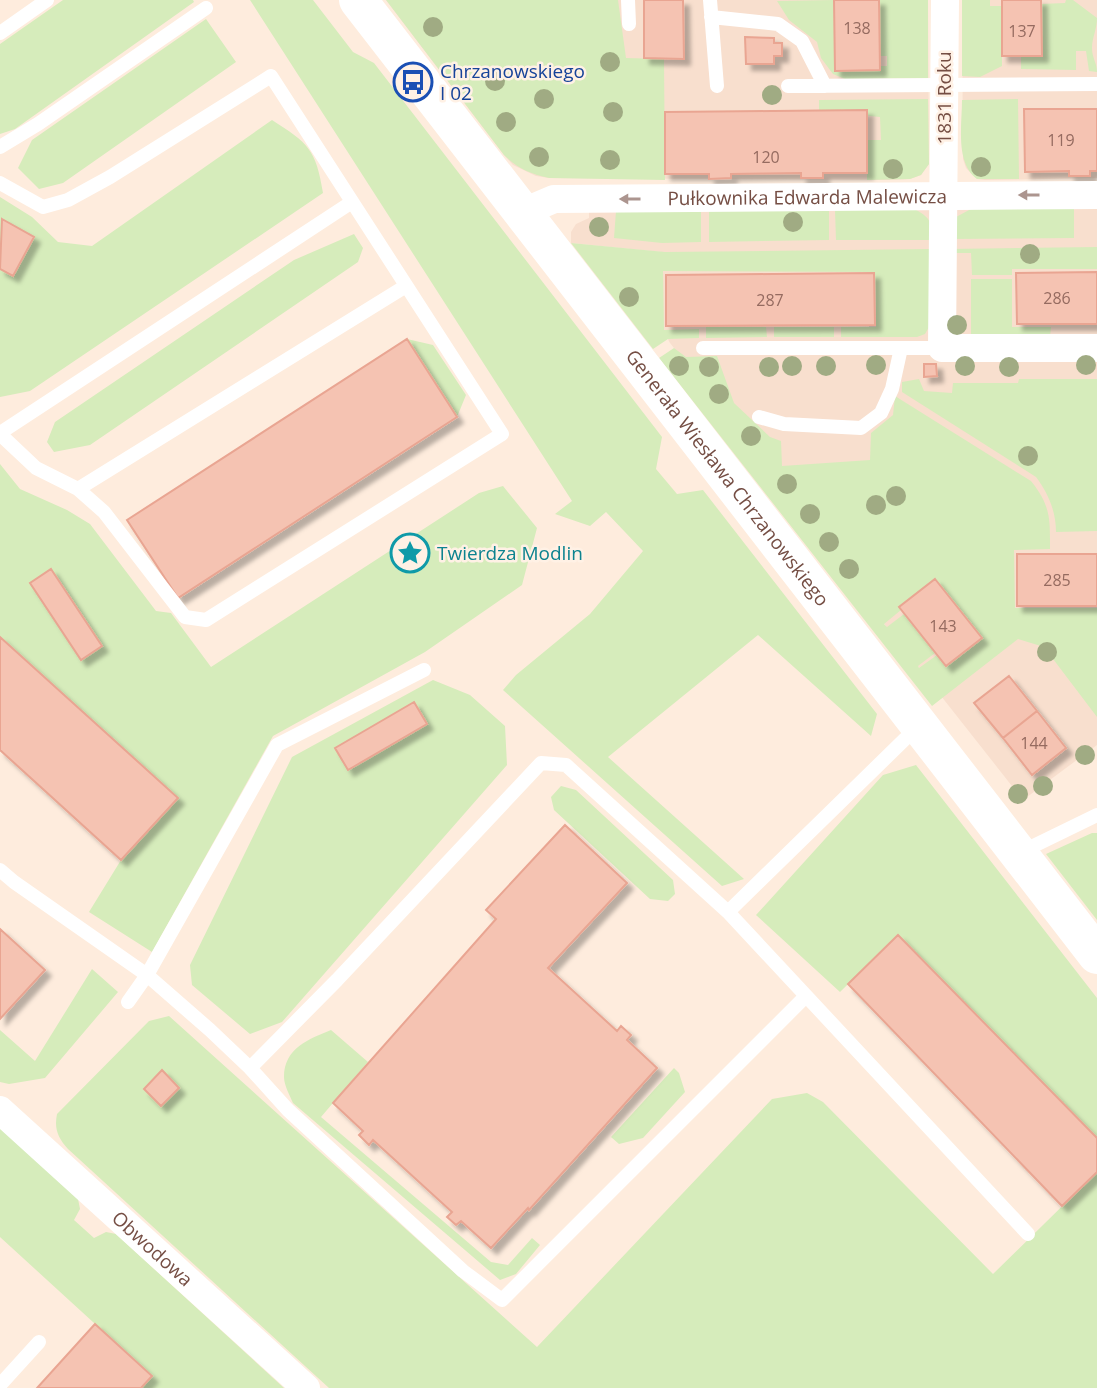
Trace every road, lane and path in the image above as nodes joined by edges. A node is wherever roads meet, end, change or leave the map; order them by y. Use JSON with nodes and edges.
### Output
{"nodes":[{"id":1,"x":47,"y":0,"type":"edge"},
{"id":2,"x":358,"y":0,"type":"edge"},
{"id":3,"x":628,"y":0,"type":"edge"},
{"id":4,"x":710,"y":0,"type":"edge"},
{"id":5,"x":945,"y":0,"type":"edge"},
{"id":6,"x":206,"y":8,"type":"dead end"},
{"id":7,"x":711,"y":17,"type":"junction"},
{"id":8,"x":629,"y":23,"type":"dead end"},
{"id":9,"x":0,"y":33,"type":"edge"},
{"id":10,"x":1097,"y":84,"type":"edge"},
{"id":11,"x":944,"y":85,"type":"junction"},
{"id":12,"x":717,"y":86,"type":"dead end"},
{"id":13,"x":788,"y":86,"type":"dead end"},
{"id":14,"x":825,"y":86,"type":"junction"},
{"id":15,"x":0,"y":147,"type":"edge"},
{"id":16,"x":0,"y":183,"type":"edge"},
{"id":17,"x":1097,"y":195,"type":"edge"},
{"id":18,"x":944,"y":196,"type":"junction"},
{"id":19,"x":352,"y":202,"type":"junction"},
{"id":20,"x":521,"y":213,"type":"junction"},
{"id":21,"x":406,"y":286,"type":"junction"},
{"id":22,"x":703,"y":348,"type":"dead end"},
{"id":23,"x":901,"y":348,"type":"junction"},
{"id":24,"x":942,"y":348,"type":"junction"},
{"id":25,"x":1097,"y":348,"type":"edge"},
{"id":26,"x":759,"y":417,"type":"dead end"},
{"id":27,"x":0,"y":434,"type":"edge"},
{"id":28,"x":78,"y":489,"type":"junction"},
{"id":29,"x":424,"y":670,"type":"dead end"},
{"id":30,"x":920,"y":727,"type":"junction"},
{"id":31,"x":1097,"y":815,"type":"edge"},
{"id":32,"x":1018,"y":853,"type":"junction"},
{"id":33,"x":0,"y":870,"type":"edge"},
{"id":34,"x":728,"y":912,"type":"junction"},
{"id":35,"x":1097,"y":956,"type":"edge"},
{"id":36,"x":147,"y":975,"type":"junction"},
{"id":37,"x":806,"y":996,"type":"junction"},
{"id":38,"x":128,"y":1002,"type":"dead end"},
{"id":39,"x":250,"y":1068,"type":"junction"},
{"id":40,"x":0,"y":1110,"type":"edge"},
{"id":41,"x":1028,"y":1234,"type":"dead end"},
{"id":42,"x":39,"y":1342,"type":"dead end"},
{"id":43,"x":0,"y":1385,"type":"edge"},
{"id":44,"x":306,"y":1388,"type":"edge"}],
"edges":[{"from":1,"to":9,"type":"lane"},
{"from":2,"to":20,"type":"street","name":"Generała Wiesława Chrzanowskiego"},
{"from":3,"to":8,"type":"lane"},
{"from":4,"to":7,"type":"lane"},
{"from":5,"to":11,"type":"street","name":"1831 Roku"},
{"from":6,"to":15,"type":"lane"},
{"from":7,"to":12,"type":"lane"},
{"from":7,"to":14,"type":"lane"},
{"from":10,"to":11,"type":"lane"},
{"from":11,"to":14,"type":"lane"},
{"from":11,"to":18,"type":"street","name":"1831 Roku"},
{"from":13,"to":14,"type":"lane"},
{"from":16,"to":19,"type":"lane"},
{"from":17,"to":18,"type":"street","name":"Pułkownika Edwarda Malewicza","one_way":true},
{"from":18,"to":20,"type":"street","name":"Pułkownika Edwarda Malewicza","one_way":true},
{"from":18,"to":24,"type":"street","name":"1831 Roku"},
{"from":19,"to":21,"type":"lane"},
{"from":19,"to":27,"type":"lane"},
{"from":20,"to":30,"type":"street","name":"Generała Wiesława Chrzanowskiego"},
{"from":21,"to":28,"type":"lane"},
{"from":21,"to":28,"type":"lane"},
{"from":22,"to":23,"type":"lane"},
{"from":23,"to":24,"type":"lane"},
{"from":23,"to":26,"type":"lane"},
{"from":24,"to":25,"type":"street"},
{"from":27,"to":28,"type":"lane"},
{"from":29,"to":36,"type":"lane"},
{"from":30,"to":32,"type":"street","name":"Generała Wiesława Chrzanowskiego"},
{"from":30,"to":34,"type":"lane"},
{"from":31,"to":32,"type":"lane"},
{"from":32,"to":35,"type":"street","name":"Generała Wiesława Chrzanowskiego"},
{"from":33,"to":36,"type":"lane"},
{"from":34,"to":37,"type":"lane"},
{"from":34,"to":39,"type":"lane"},
{"from":36,"to":38,"type":"lane"},
{"from":36,"to":39,"type":"lane"},
{"from":37,"to":39,"type":"lane"},
{"from":37,"to":41,"type":"lane"},
{"from":40,"to":44,"type":"street","name":"Obwodowa"},
{"from":42,"to":43,"type":"lane"}]}
